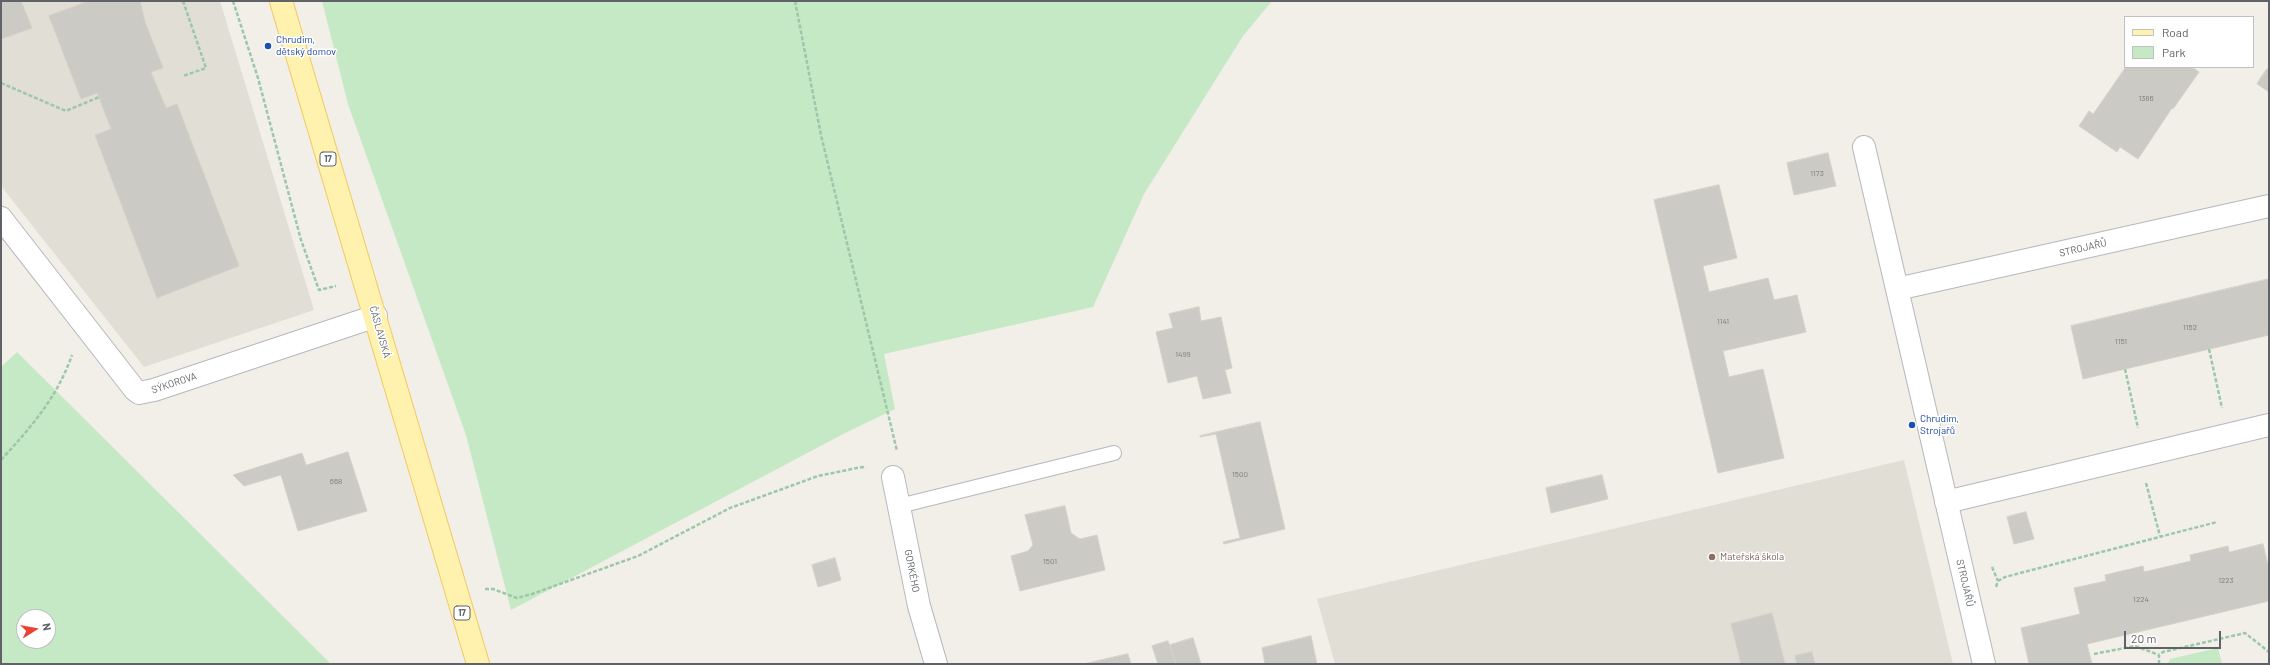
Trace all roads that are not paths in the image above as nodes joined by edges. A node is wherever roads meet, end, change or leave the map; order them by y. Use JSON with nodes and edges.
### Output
{"nodes":[{"id":1,"x":281,"y":1,"type":"edge"},
{"id":2,"x":1864,"y":147,"type":"dead end"},
{"id":3,"x":2269,"y":206,"type":"edge"},
{"id":4,"x":1,"y":218,"type":"edge"},
{"id":5,"x":1897,"y":289,"type":"junction"},
{"id":6,"x":376,"y":316,"type":"junction"},
{"id":7,"x":2269,"y":425,"type":"edge"},
{"id":8,"x":1114,"y":453,"type":"dead end"},
{"id":9,"x":893,"y":477,"type":"road end"},
{"id":10,"x":1946,"y":502,"type":"junction"},
{"id":11,"x":899,"y":506,"type":"junction"},
{"id":12,"x":478,"y":664,"type":"edge"},
{"id":13,"x":936,"y":664,"type":"edge"},
{"id":14,"x":1984,"y":664,"type":"edge"}],
"edges":[{"from":1,"to":6,"type":"main road","name":"ČÁSLAVSKÁ","number":"17"},
{"from":2,"to":5,"type":"street","name":"STROJAŘŮ"},
{"from":3,"to":5,"type":"street","name":"STROJAŘŮ"},
{"from":4,"to":6,"type":"street","name":"SÝKOROVA"},
{"from":5,"to":10,"type":"street","name":"STROJAŘŮ"},
{"from":6,"to":12,"type":"main road","name":"ČÁSLAVSKÁ","number":"17"},
{"from":7,"to":10,"type":"street"},
{"from":8,"to":11,"type":"lane"},
{"from":9,"to":11,"type":"street","name":"GORKÉHO"},
{"from":10,"to":14,"type":"street","name":"STROJAŘŮ"},
{"from":11,"to":13,"type":"street","name":"GORKÉHO"}]}
